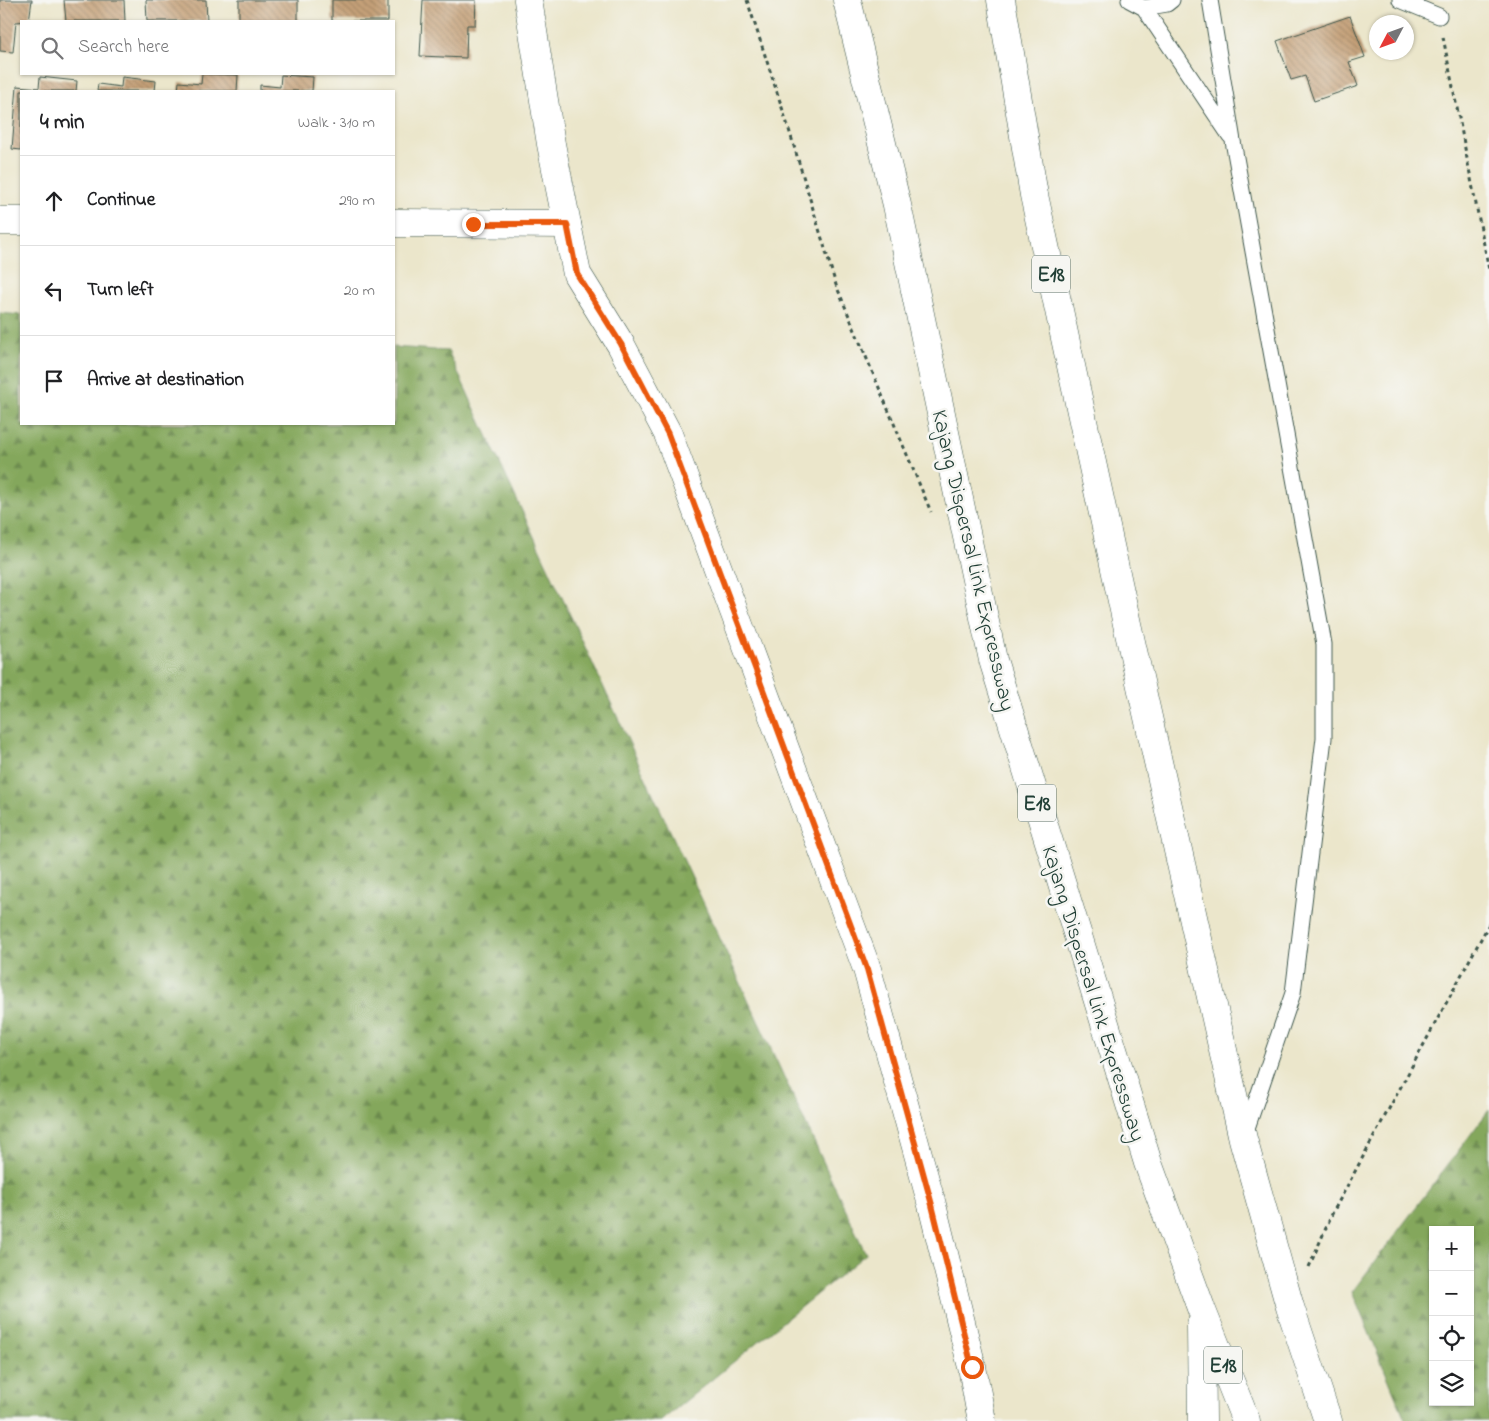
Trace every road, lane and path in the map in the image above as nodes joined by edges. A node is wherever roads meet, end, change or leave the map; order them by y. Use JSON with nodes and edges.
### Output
{"nodes":[{"id":1,"x":528,"y":0,"type":"edge"},
{"id":2,"x":747,"y":0,"type":"edge"},
{"id":3,"x":847,"y":0,"type":"edge"},
{"id":4,"x":1002,"y":0,"type":"edge"},
{"id":5,"x":1129,"y":0,"type":"edge"},
{"id":6,"x":1172,"y":0,"type":"edge"},
{"id":7,"x":1210,"y":0,"type":"edge"},
{"id":8,"x":1400,"y":0,"type":"edge"},
{"id":9,"x":1144,"y":8,"type":"junction"},
{"id":10,"x":1439,"y":16,"type":"joint"},
{"id":11,"x":1233,"y":141,"type":"junction"},
{"id":12,"x":0,"y":221,"type":"edge"},
{"id":13,"x":20,"y":221,"type":"edge"},
{"id":14,"x":395,"y":223,"type":"edge"},
{"id":15,"x":567,"y":224,"type":"junction"},
{"id":16,"x":1489,"y":270,"type":"edge"},
{"id":17,"x":932,"y":514,"type":"dead end"},
{"id":18,"x":1489,"y":924,"type":"edge"},
{"id":19,"x":1243,"y":1139,"type":"junction"},
{"id":20,"x":1290,"y":1307,"type":"junction"},
{"id":21,"x":1201,"y":1308,"type":"junction"},
{"id":22,"x":982,"y":1421,"type":"edge"},
{"id":23,"x":1202,"y":1421,"type":"edge"},
{"id":24,"x":1246,"y":1421,"type":"edge"},
{"id":25,"x":1328,"y":1421,"type":"edge"}],
"edges":[{"from":1,"to":15,"type":"main road"},
{"from":2,"to":17,"type":"path"},
{"from":3,"to":21,"type":"main road","name":"Kajang Dispersal Link Expressway","number":"E18"},
{"from":4,"to":19,"type":"main road","number":"E18"},
{"from":5,"to":9,"type":"lane"},
{"from":6,"to":9,"type":"lane"},
{"from":7,"to":11,"type":"lane"},
{"from":8,"to":10,"type":"lane"},
{"from":9,"to":11,"type":"lane"},
{"from":10,"to":16,"type":"path"},
{"from":11,"to":19,"type":"lane"},
{"from":12,"to":13,"type":"main road"},
{"from":14,"to":15,"type":"main road"},
{"from":15,"to":22,"type":"main road"},
{"from":18,"to":20,"type":"path"},
{"from":19,"to":20,"type":"main road","number":"E18"},
{"from":20,"to":25,"type":"main road","number":"E18"},
{"from":21,"to":23,"type":"main road"},
{"from":21,"to":24,"type":"main road","name":"Kajang Dispersal Link Expressway","number":"E18"}]}
